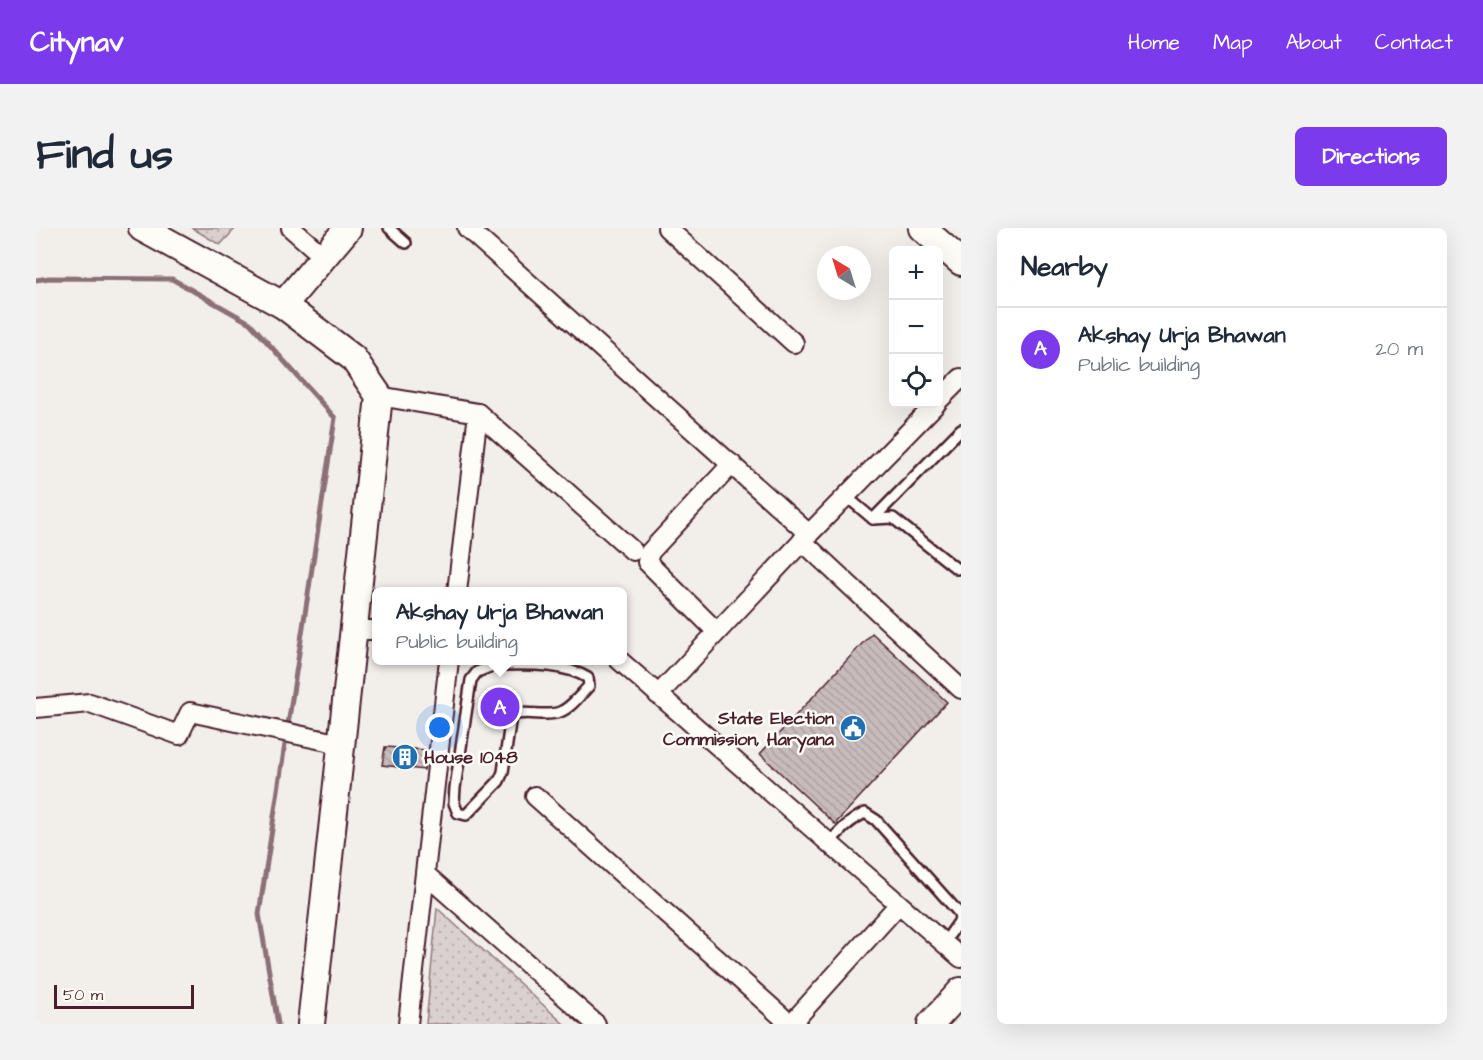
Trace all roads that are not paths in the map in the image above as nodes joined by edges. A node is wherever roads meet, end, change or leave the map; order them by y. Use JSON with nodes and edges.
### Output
{"nodes":[{"id":1,"x":142,"y":228,"type":"edge"},
{"id":2,"x":291,"y":228,"type":"edge"},
{"id":3,"x":348,"y":228,"type":"edge"},
{"id":4,"x":389,"y":228,"type":"edge"},
{"id":5,"x":467,"y":228,"type":"edge"},
{"id":6,"x":667,"y":228,"type":"edge"},
{"id":7,"x":922,"y":228,"type":"edge"},
{"id":8,"x":406,"y":243,"type":"dead end"},
{"id":9,"x":324,"y":257,"type":"junction"},
{"id":10,"x":961,"y":262,"type":"edge"},
{"id":11,"x":283,"y":305,"type":"junction"},
{"id":12,"x":794,"y":343,"type":"dead end"},
{"id":13,"x":961,"y":378,"type":"edge"},
{"id":14,"x":379,"y":396,"type":"junction"},
{"id":15,"x":943,"y":397,"type":"edge"},
{"id":16,"x":932,"y":408,"type":"edge"},
{"id":17,"x":478,"y":413,"type":"junction"},
{"id":18,"x":961,"y":429,"type":"edge"},
{"id":19,"x":732,"y":464,"type":"junction"},
{"id":20,"x":847,"y":497,"type":"junction"},
{"id":21,"x":873,"y":519,"type":"junction"},
{"id":22,"x":806,"y":538,"type":"junction"},
{"id":23,"x":633,"y":552,"type":"dead end"},
{"id":24,"x":961,"y":568,"type":"edge"},
{"id":25,"x":457,"y":587,"type":"edge"},
{"id":26,"x":365,"y":630,"type":"edge"},
{"id":27,"x":717,"y":632,"type":"junction"},
{"id":28,"x":448,"y":665,"type":"edge"},
{"id":29,"x":495,"y":665,"type":"edge"},
{"id":30,"x":557,"y":665,"type":"edge"},
{"id":31,"x":625,"y":665,"type":"edge"},
{"id":32,"x":961,"y":689,"type":"edge"},
{"id":33,"x":658,"y":695,"type":"junction"},
{"id":34,"x":36,"y":708,"type":"edge"},
{"id":35,"x":341,"y":744,"type":"junction"},
{"id":36,"x":535,"y":796,"type":"dead end"},
{"id":37,"x":829,"y":843,"type":"junction"},
{"id":38,"x":425,"y":874,"type":"junction"},
{"id":39,"x":899,"y":904,"type":"junction"},
{"id":40,"x":944,"y":943,"type":"junction"},
{"id":41,"x":961,"y":958,"type":"edge"},
{"id":42,"x":961,"y":991,"type":"edge"},
{"id":43,"x":311,"y":1024,"type":"edge"},
{"id":44,"x":408,"y":1024,"type":"edge"},
{"id":45,"x":596,"y":1024,"type":"edge"},
{"id":46,"x":791,"y":1024,"type":"edge"},
{"id":47,"x":931,"y":1024,"type":"edge"}],
"edges":[{"from":1,"to":11,"type":"street"},
{"from":2,"to":9,"type":"street"},
{"from":3,"to":9,"type":"street"},
{"from":4,"to":8,"type":"lane"},
{"from":5,"to":19,"type":"street"},
{"from":6,"to":12,"type":"street"},
{"from":7,"to":10,"type":"street"},
{"from":9,"to":11,"type":"street"},
{"from":11,"to":14,"type":"street"},
{"from":13,"to":15,"type":"street"},
{"from":14,"to":17,"type":"street"},
{"from":14,"to":26,"type":"street"},
{"from":16,"to":20,"type":"street"},
{"from":17,"to":23,"type":"street"},
{"from":17,"to":25,"type":"street"},
{"from":18,"to":21,"type":"lane"},
{"from":19,"to":22,"type":"street"},
{"from":19,"to":27,"type":"street"},
{"from":20,"to":21,"type":"lane"},
{"from":20,"to":22,"type":"street"},
{"from":21,"to":24,"type":"lane"},
{"from":22,"to":27,"type":"street"},
{"from":22,"to":32,"type":"street"},
{"from":26,"to":35,"type":"street"},
{"from":27,"to":33,"type":"street"},
{"from":28,"to":38,"type":"street"},
{"from":29,"to":30,"type":"lane"},
{"from":31,"to":33,"type":"street"},
{"from":33,"to":37,"type":"street"},
{"from":34,"to":35,"type":"street"},
{"from":35,"to":43,"type":"street"},
{"from":36,"to":46,"type":"street"},
{"from":37,"to":39,"type":"street"},
{"from":37,"to":40,"type":"lane"},
{"from":38,"to":44,"type":"street"},
{"from":38,"to":45,"type":"street"},
{"from":39,"to":40,"type":"street"},
{"from":39,"to":46,"type":"street"},
{"from":40,"to":41,"type":"street"},
{"from":42,"to":47,"type":"street"}]}
